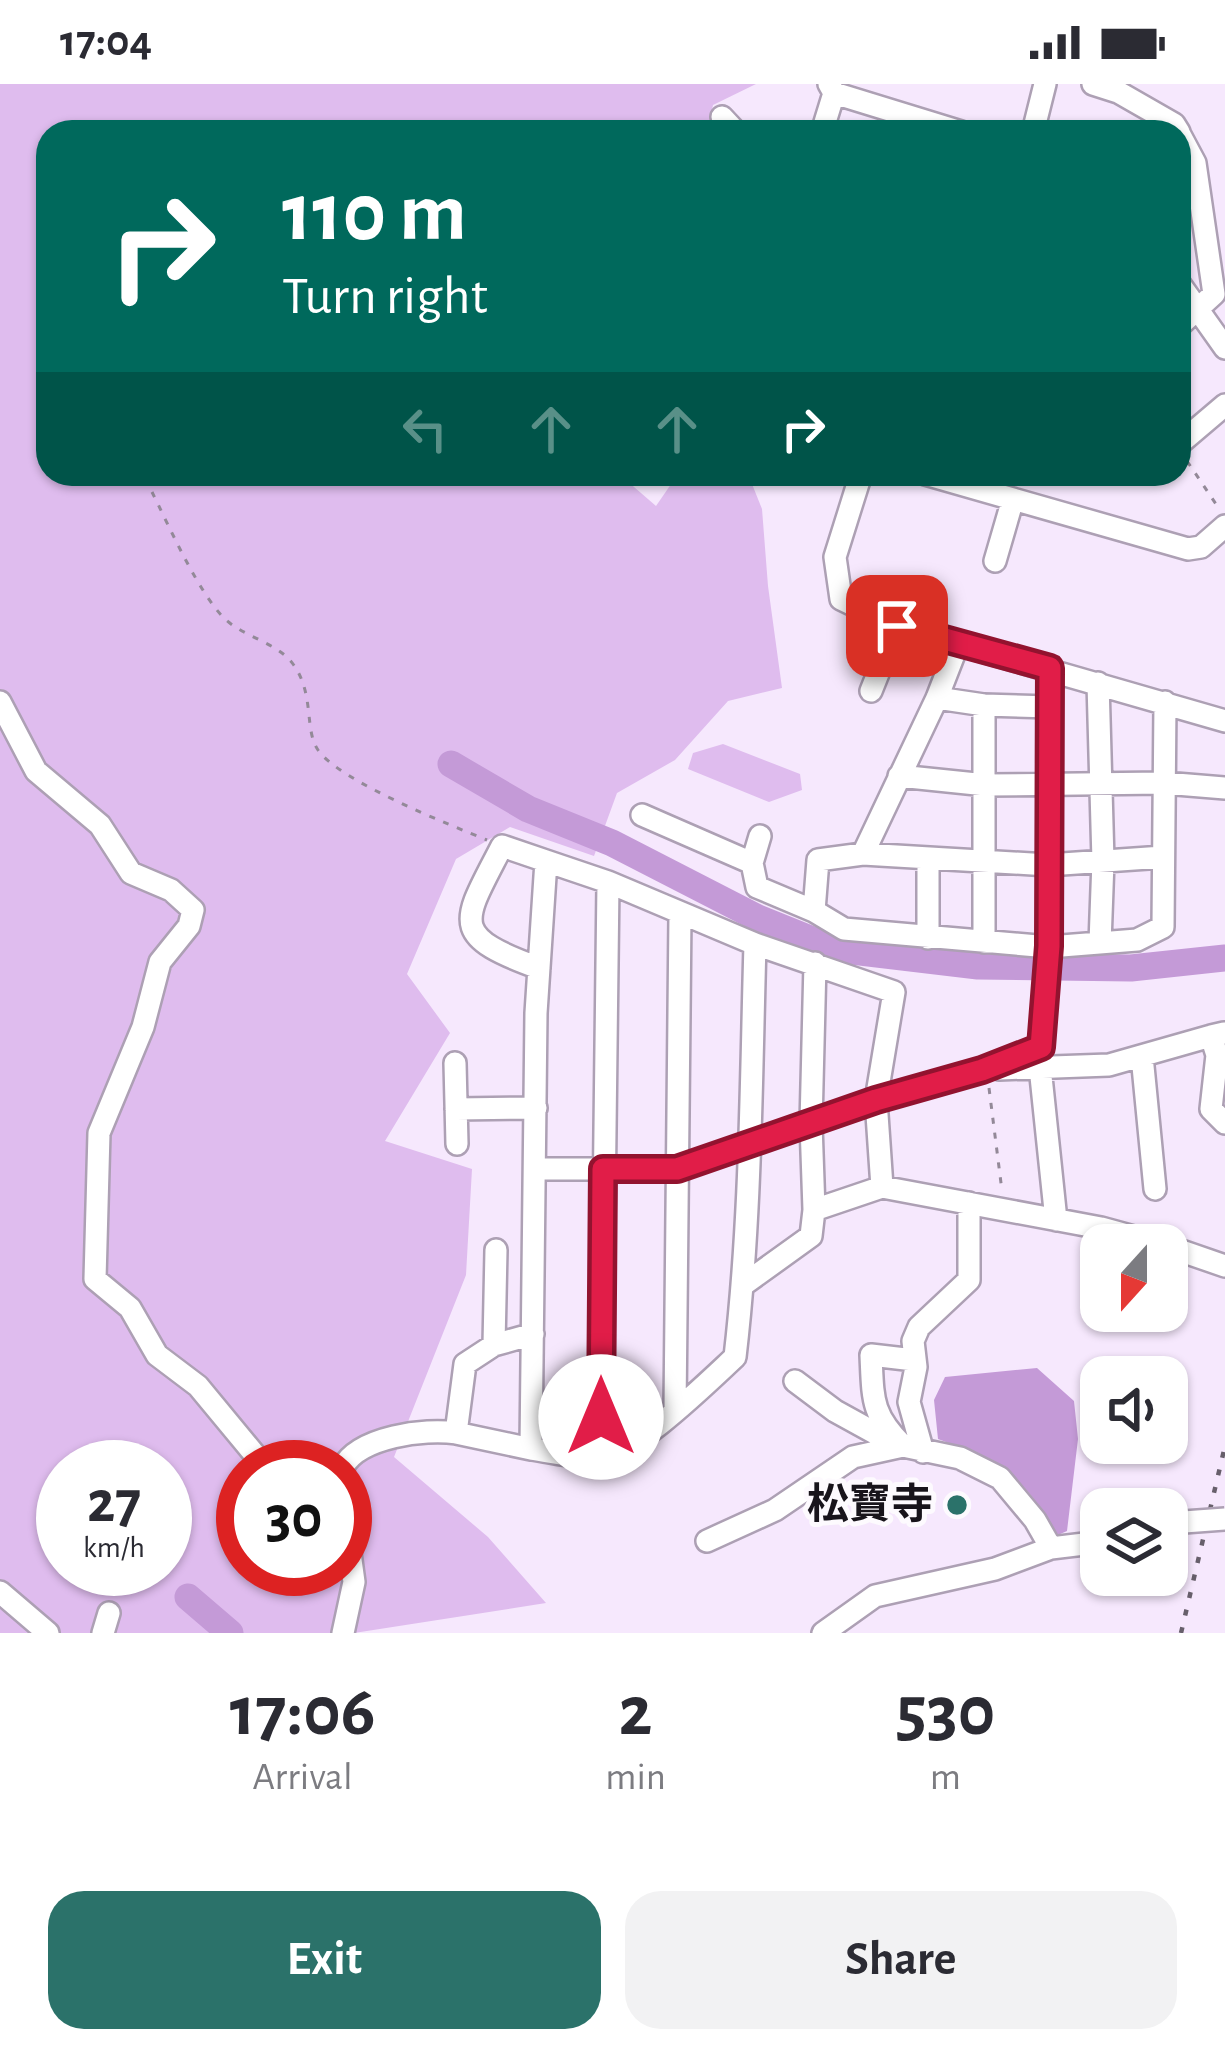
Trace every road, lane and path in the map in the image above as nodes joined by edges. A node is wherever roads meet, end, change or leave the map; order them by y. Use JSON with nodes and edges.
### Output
{"nodes":[{"id":1,"x":1045,"y":84,"type":"edge"},
{"id":2,"x":1093,"y":84,"type":"edge"},
{"id":3,"x":831,"y":88,"type":"edge"},
{"id":4,"x":824,"y":120,"type":"edge"},
{"id":5,"x":926,"y":120,"type":"edge"},
{"id":6,"x":1036,"y":120,"type":"edge"},
{"id":7,"x":1167,"y":120,"type":"edge"},
{"id":8,"x":1191,"y":155,"type":"edge"},
{"id":9,"x":1191,"y":300,"type":"edge"},
{"id":10,"x":1198,"y":310,"type":"junction"},
{"id":11,"x":1191,"y":316,"type":"edge"},
{"id":12,"x":1225,"y":348,"type":"edge"},
{"id":13,"x":1225,"y":405,"type":"edge"},
{"id":14,"x":1191,"y":436,"type":"edge"},
{"id":15,"x":1191,"y":468,"type":"edge"},
{"id":16,"x":857,"y":486,"type":"edge"},
{"id":17,"x":969,"y":486,"type":"edge"},
{"id":18,"x":152,"y":492,"type":"dead end"},
{"id":19,"x":1013,"y":499,"type":"junction"},
{"id":20,"x":1224,"y":527,"type":"edge"},
{"id":21,"x":995,"y":561,"type":"dead end"},
{"id":22,"x":897,"y":626,"type":"junction"},
{"id":23,"x":958,"y":644,"type":"junction"},
{"id":24,"x":1050,"y":668,"type":"junction"},
{"id":25,"x":1098,"y":683,"type":"junction"},
{"id":26,"x":871,"y":691,"type":"dead end"},
{"id":27,"x":937,"y":698,"type":"junction"},
{"id":28,"x":0,"y":702,"type":"edge"},
{"id":29,"x":1165,"y":703,"type":"junction"},
{"id":30,"x":984,"y":705,"type":"junction"},
{"id":31,"x":1050,"y":706,"type":"junction"},
{"id":32,"x":1225,"y":721,"type":"edge"},
{"id":33,"x":899,"y":776,"type":"junction"},
{"id":34,"x":1164,"y":783,"type":"junction"},
{"id":35,"x":1050,"y":784,"type":"junction"},
{"id":36,"x":1100,"y":784,"type":"junction"},
{"id":37,"x":986,"y":785,"type":"junction"},
{"id":38,"x":1225,"y":788,"type":"edge"},
{"id":39,"x":642,"y":815,"type":"dead end"},
{"id":40,"x":760,"y":836,"type":"dead end"},
{"id":41,"x":502,"y":846,"type":"junction"},
{"id":42,"x":863,"y":854,"type":"junction"},
{"id":43,"x":1163,"y":856,"type":"junction"},
{"id":44,"x":928,"y":858,"type":"junction"},
{"id":45,"x":546,"y":861,"type":"junction"},
{"id":46,"x":1102,"y":861,"type":"junction"},
{"id":47,"x":985,"y":862,"type":"junction"},
{"id":48,"x":752,"y":863,"type":"junction"},
{"id":49,"x":1048,"y":865,"type":"junction"},
{"id":50,"x":608,"y":882,"type":"junction"},
{"id":51,"x":814,"y":911,"type":"junction"},
{"id":52,"x":680,"y":914,"type":"junction"},
{"id":53,"x":928,"y":938,"type":"junction"},
{"id":54,"x":984,"y":942,"type":"junction"},
{"id":55,"x":1100,"y":943,"type":"junction"},
{"id":56,"x":755,"y":944,"type":"junction"},
{"id":57,"x":1049,"y":946,"type":"junction"},
{"id":58,"x":815,"y":963,"type":"junction"},
{"id":59,"x":539,"y":968,"type":"junction"},
{"id":60,"x":1218,"y":1034,"type":"edge"},
{"id":61,"x":1142,"y":1055,"type":"junction"},
{"id":62,"x":455,"y":1063,"type":"dead end"},
{"id":63,"x":1040,"y":1067,"type":"junction"},
{"id":64,"x":985,"y":1070,"type":"junction"},
{"id":65,"x":876,"y":1100,"type":"junction"},
{"id":66,"x":536,"y":1108,"type":"junction"},
{"id":67,"x":456,"y":1109,"type":"junction"},
{"id":68,"x":1225,"y":1123,"type":"edge"},
{"id":69,"x":811,"y":1124,"type":"junction"},
{"id":70,"x":457,"y":1144,"type":"dead end"},
{"id":71,"x":749,"y":1144,"type":"junction"},
{"id":72,"x":536,"y":1169,"type":"junction"},
{"id":73,"x":603,"y":1169,"type":"junction"},
{"id":74,"x":677,"y":1169,"type":"junction"},
{"id":75,"x":882,"y":1187,"type":"junction"},
{"id":76,"x":1155,"y":1189,"type":"dead end"},
{"id":77,"x":969,"y":1203,"type":"junction"},
{"id":78,"x":814,"y":1210,"type":"junction"},
{"id":79,"x":1004,"y":1211,"type":"junction"},
{"id":80,"x":1056,"y":1220,"type":"junction"},
{"id":81,"x":1080,"y":1226,"type":"edge"},
{"id":82,"x":496,"y":1250,"type":"dead end"},
{"id":83,"x":1188,"y":1254,"type":"edge"},
{"id":84,"x":1225,"y":1266,"type":"edge"},
{"id":85,"x":743,"y":1285,"type":"junction"},
{"id":86,"x":533,"y":1334,"type":"junction"},
{"id":87,"x":494,"y":1345,"type":"junction"},
{"id":88,"x":914,"y":1360,"type":"junction"},
{"id":89,"x":795,"y":1381,"type":"dead end"},
{"id":90,"x":675,"y":1412,"type":"junction"},
{"id":91,"x":456,"y":1433,"type":"junction"},
{"id":92,"x":243,"y":1440,"type":"edge"},
{"id":93,"x":372,"y":1445,"type":"edge"},
{"id":94,"x":909,"y":1448,"type":"junction"},
{"id":95,"x":531,"y":1449,"type":"junction"},
{"id":96,"x":601,"y":1459,"type":"junction"},
{"id":97,"x":1225,"y":1519,"type":"edge"},
{"id":98,"x":1188,"y":1523,"type":"edge"},
{"id":99,"x":707,"y":1541,"type":"dead end"},
{"id":100,"x":1080,"y":1545,"type":"edge"},
{"id":101,"x":1051,"y":1548,"type":"junction"},
{"id":102,"x":0,"y":1592,"type":"edge"},
{"id":103,"x":346,"y":1596,"type":"edge"},
{"id":104,"x":49,"y":1633,"type":"edge"},
{"id":105,"x":343,"y":1633,"type":"edge"},
{"id":106,"x":823,"y":1633,"type":"edge"}],
"edges":[{"from":1,"to":6,"type":"street"},
{"from":2,"to":7,"type":"street"},
{"from":3,"to":4,"type":"street"},
{"from":3,"to":5,"type":"street"},
{"from":8,"to":10,"type":"street"},
{"from":9,"to":10,"type":"street"},
{"from":10,"to":11,"type":"street"},
{"from":10,"to":12,"type":"street"},
{"from":13,"to":14,"type":"street"},
{"from":15,"to":20,"type":"path"},
{"from":16,"to":22,"type":"street"},
{"from":17,"to":19,"type":"street"},
{"from":18,"to":41,"type":"path"},
{"from":19,"to":20,"type":"street"},
{"from":19,"to":21,"type":"street"},
{"from":22,"to":23,"type":"street"},
{"from":22,"to":26,"type":"street"},
{"from":23,"to":24,"type":"street"},
{"from":23,"to":27,"type":"street"},
{"from":24,"to":25,"type":"street"},
{"from":24,"to":31,"type":"street"},
{"from":25,"to":29,"type":"street"},
{"from":25,"to":36,"type":"street"},
{"from":27,"to":30,"type":"street"},
{"from":27,"to":33,"type":"street"},
{"from":28,"to":92,"type":"street"},
{"from":29,"to":32,"type":"street"},
{"from":29,"to":34,"type":"street"},
{"from":30,"to":31,"type":"street"},
{"from":30,"to":37,"type":"street"},
{"from":31,"to":35,"type":"street"},
{"from":33,"to":37,"type":"street"},
{"from":33,"to":42,"type":"street"},
{"from":34,"to":36,"type":"street"},
{"from":34,"to":38,"type":"street"},
{"from":34,"to":43,"type":"street"},
{"from":35,"to":36,"type":"street"},
{"from":35,"to":37,"type":"street"},
{"from":35,"to":49,"type":"street"},
{"from":36,"to":46,"type":"street"},
{"from":37,"to":47,"type":"street"},
{"from":39,"to":48,"type":"street"},
{"from":40,"to":48,"type":"street"},
{"from":41,"to":45,"type":"street"},
{"from":41,"to":59,"type":"street"},
{"from":42,"to":44,"type":"street"},
{"from":42,"to":51,"type":"street"},
{"from":43,"to":46,"type":"street"},
{"from":43,"to":55,"type":"street"},
{"from":44,"to":47,"type":"street"},
{"from":44,"to":53,"type":"street"},
{"from":45,"to":50,"type":"street"},
{"from":45,"to":59,"type":"street"},
{"from":46,"to":49,"type":"street"},
{"from":46,"to":55,"type":"street"},
{"from":47,"to":49,"type":"street"},
{"from":47,"to":54,"type":"street"},
{"from":48,"to":51,"type":"street"},
{"from":49,"to":57,"type":"street"},
{"from":50,"to":52,"type":"street"},
{"from":50,"to":73,"type":"street"},
{"from":51,"to":53,"type":"street"},
{"from":52,"to":56,"type":"street"},
{"from":52,"to":74,"type":"street"},
{"from":53,"to":54,"type":"street"},
{"from":54,"to":57,"type":"street"},
{"from":55,"to":57,"type":"street"},
{"from":56,"to":58,"type":"street"},
{"from":56,"to":71,"type":"street"},
{"from":57,"to":64,"type":"street"},
{"from":58,"to":65,"type":"street"},
{"from":58,"to":69,"type":"street"},
{"from":59,"to":66,"type":"street"},
{"from":60,"to":61,"type":"street"},
{"from":60,"to":68,"type":"street"},
{"from":61,"to":63,"type":"street"},
{"from":61,"to":76,"type":"street"},
{"from":62,"to":67,"type":"street"},
{"from":63,"to":64,"type":"street"},
{"from":63,"to":80,"type":"street"},
{"from":64,"to":65,"type":"street"},
{"from":64,"to":79,"type":"path"},
{"from":65,"to":69,"type":"street"},
{"from":65,"to":75,"type":"street"},
{"from":66,"to":67,"type":"street"},
{"from":66,"to":72,"type":"street"},
{"from":67,"to":70,"type":"street"},
{"from":69,"to":71,"type":"street"},
{"from":69,"to":78,"type":"street"},
{"from":71,"to":74,"type":"street"},
{"from":71,"to":85,"type":"street"},
{"from":72,"to":73,"type":"street"},
{"from":72,"to":86,"type":"street"},
{"from":73,"to":74,"type":"street"},
{"from":73,"to":96,"type":"street"},
{"from":74,"to":90,"type":"street"},
{"from":75,"to":77,"type":"street"},
{"from":75,"to":78,"type":"street"},
{"from":77,"to":79,"type":"street"},
{"from":77,"to":88,"type":"street"},
{"from":78,"to":85,"type":"street"},
{"from":79,"to":80,"type":"street"},
{"from":80,"to":81,"type":"street"},
{"from":82,"to":87,"type":"street"},
{"from":83,"to":84,"type":"street"},
{"from":85,"to":90,"type":"street"},
{"from":86,"to":87,"type":"street"},
{"from":86,"to":95,"type":"street"},
{"from":87,"to":91,"type":"street"},
{"from":88,"to":94,"type":"street"},
{"from":88,"to":94,"type":"street"},
{"from":89,"to":94,"type":"street"},
{"from":90,"to":96,"type":"street"},
{"from":91,"to":93,"type":"street"},
{"from":91,"to":95,"type":"street"},
{"from":94,"to":99,"type":"street"},
{"from":94,"to":101,"type":"street"},
{"from":95,"to":96,"type":"street"},
{"from":97,"to":98,"type":"street","bridge":true},
{"from":100,"to":101,"type":"street"},
{"from":101,"to":106,"type":"street"},
{"from":102,"to":104,"type":"street"},
{"from":103,"to":105,"type":"street"}]}
